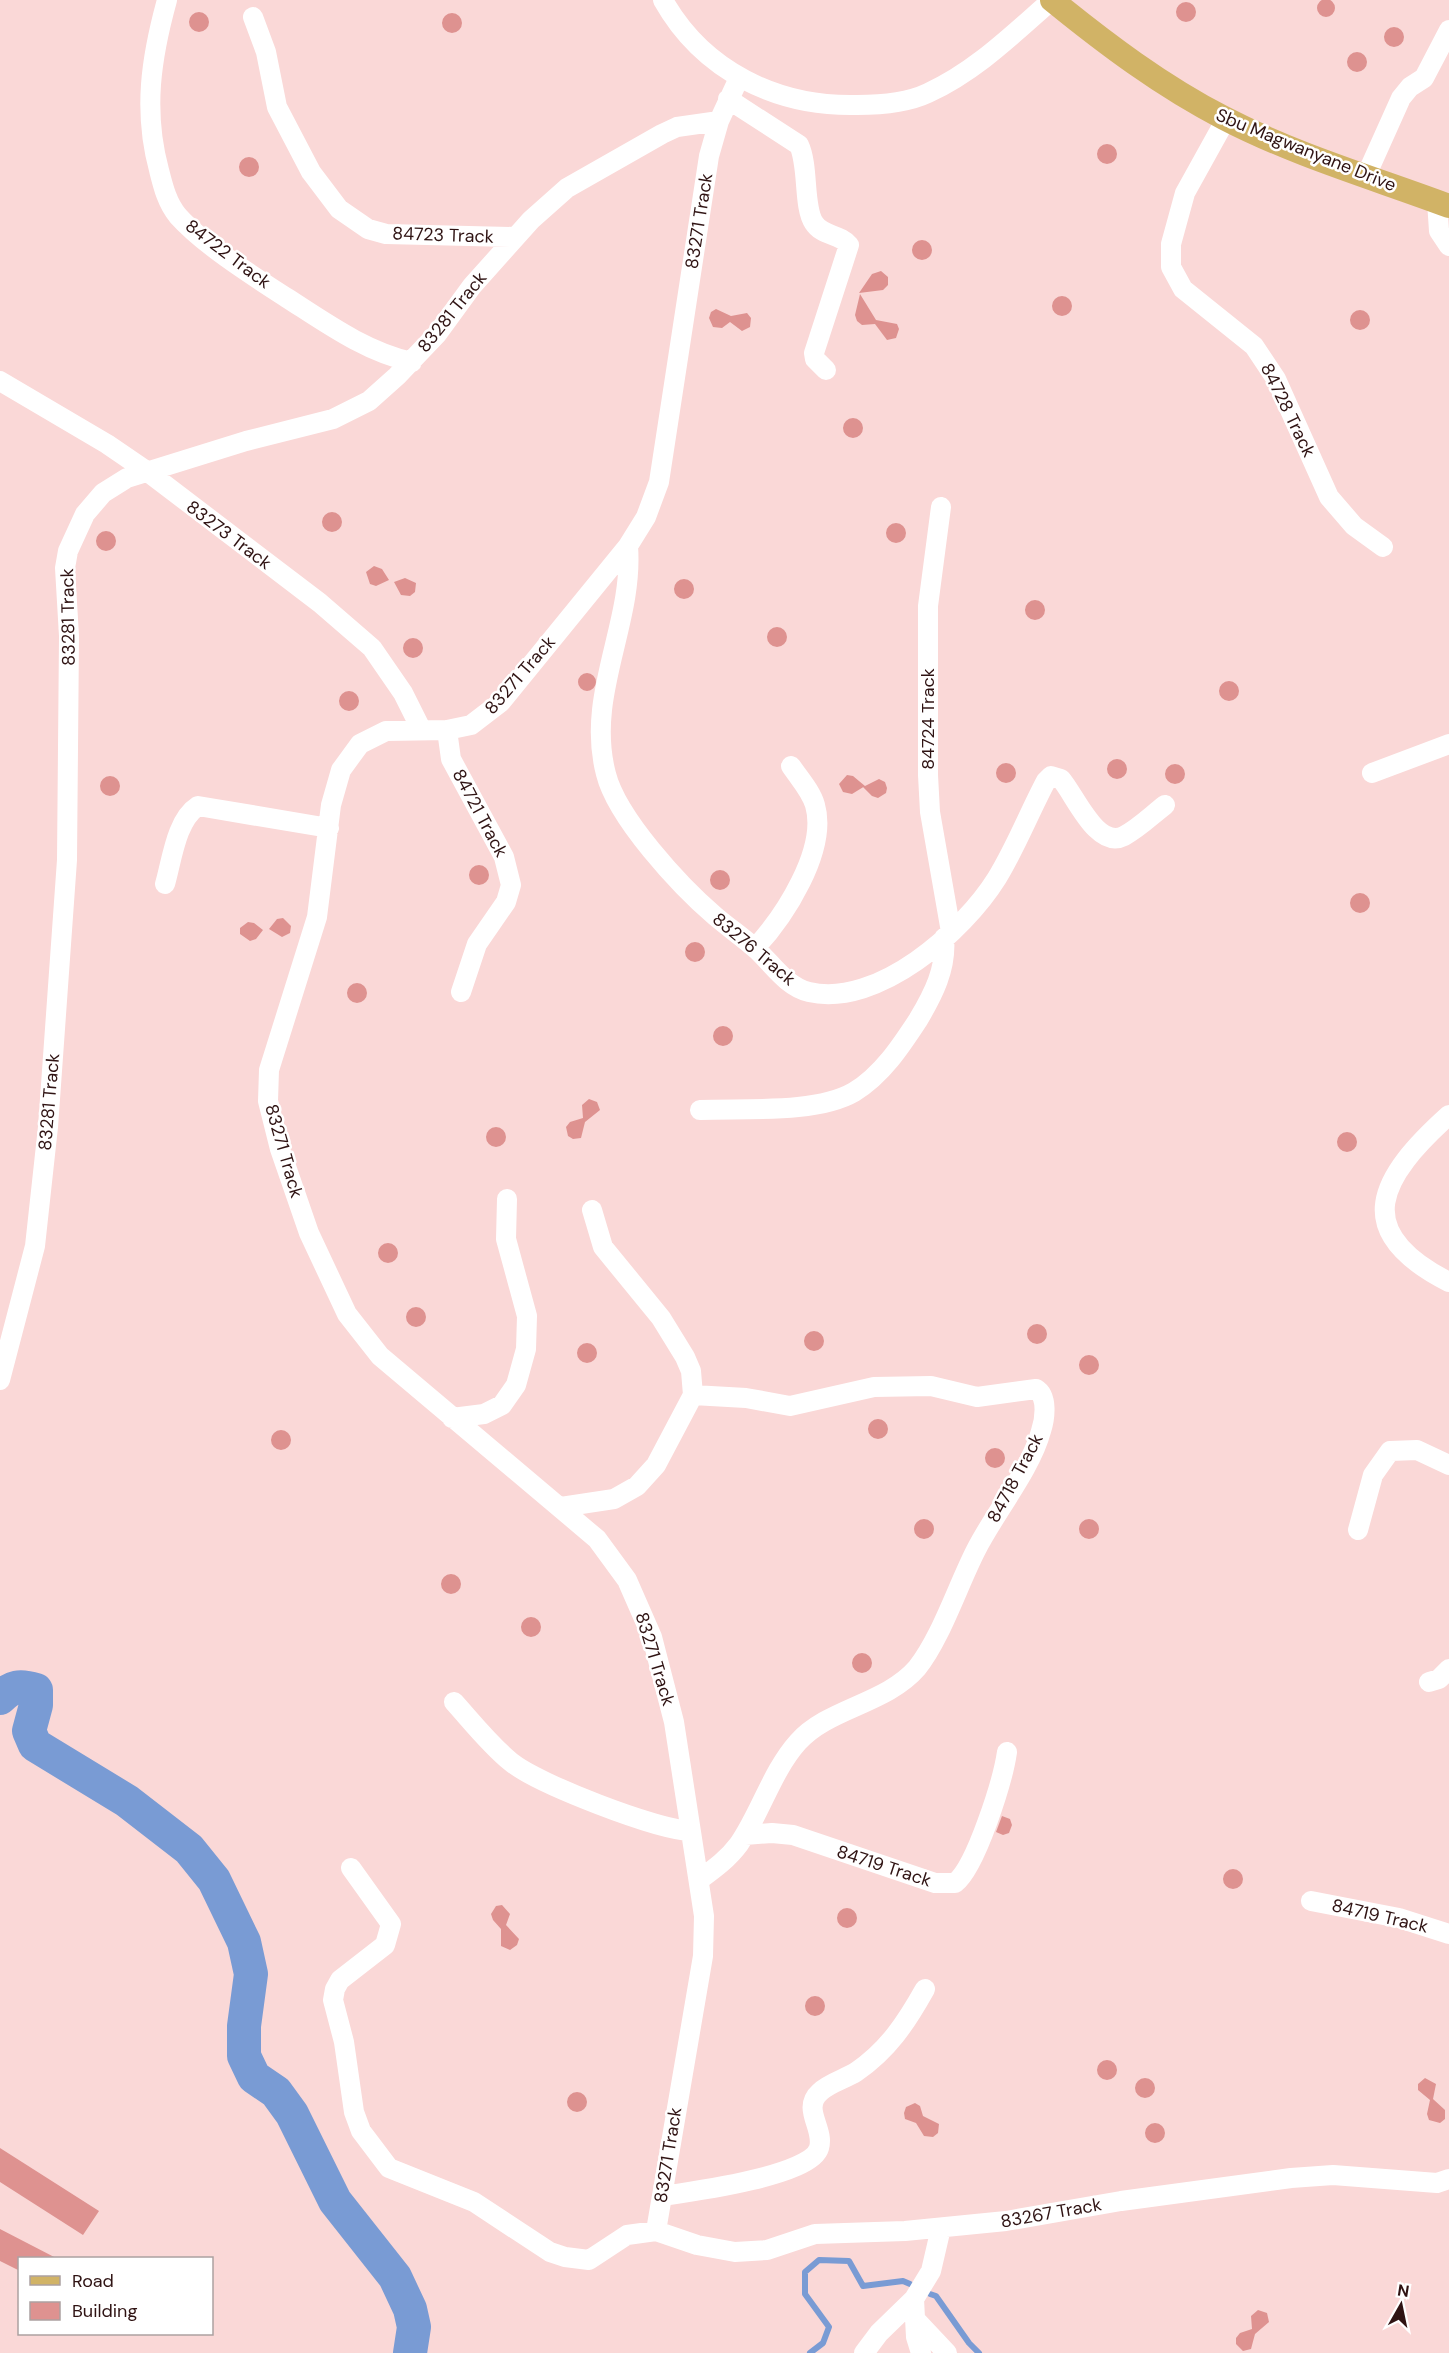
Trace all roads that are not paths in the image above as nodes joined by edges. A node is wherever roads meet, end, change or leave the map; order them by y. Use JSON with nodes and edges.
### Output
{"nodes":[{"id":1,"x":167,"y":0,"type":"edge"},
{"id":2,"x":663,"y":0,"type":"edge"},
{"id":3,"x":1052,"y":0,"type":"edge"},
{"id":4,"x":253,"y":17,"type":"dead end"},
{"id":5,"x":1449,"y":30,"type":"edge"},
{"id":6,"x":739,"y":78,"type":"junction"},
{"id":7,"x":728,"y":99,"type":"junction"},
{"id":8,"x":1226,"y":119,"type":"junction"},
{"id":9,"x":719,"y":121,"type":"junction"},
{"id":10,"x":1366,"y":176,"type":"junction"},
{"id":11,"x":1443,"y":203,"type":"edge"},
{"id":12,"x":514,"y":237,"type":"junction"},
{"id":13,"x":1449,"y":246,"type":"edge"},
{"id":14,"x":412,"y":362,"type":"junction"},
{"id":15,"x":826,"y":370,"type":"dead end"},
{"id":16,"x":0,"y":381,"type":"edge"},
{"id":17,"x":148,"y":472,"type":"junction"},
{"id":18,"x":941,"y":507,"type":"dead end"},
{"id":19,"x":628,"y":546,"type":"junction"},
{"id":20,"x":1383,"y":547,"type":"dead end"},
{"id":21,"x":421,"y":729,"type":"junction"},
{"id":22,"x":447,"y":730,"type":"junction"},
{"id":23,"x":1449,"y":744,"type":"edge"},
{"id":24,"x":790,"y":766,"type":"dead end"},
{"id":25,"x":1372,"y":773,"type":"dead end"},
{"id":26,"x":1165,"y":806,"type":"dead end"},
{"id":27,"x":329,"y":828,"type":"junction"},
{"id":28,"x":165,"y":885,"type":"dead end"},
{"id":29,"x":948,"y":935,"type":"junction"},
{"id":30,"x":755,"y":948,"type":"junction"},
{"id":31,"x":461,"y":992,"type":"dead end"},
{"id":32,"x":700,"y":1110,"type":"dead end"},
{"id":33,"x":1449,"y":1115,"type":"edge"},
{"id":34,"x":507,"y":1199,"type":"dead end"},
{"id":35,"x":592,"y":1210,"type":"dead end"},
{"id":36,"x":1449,"y":1282,"type":"edge"},
{"id":37,"x":0,"y":1380,"type":"edge"},
{"id":38,"x":693,"y":1395,"type":"junction"},
{"id":39,"x":452,"y":1418,"type":"junction"},
{"id":40,"x":1449,"y":1466,"type":"edge"},
{"id":41,"x":561,"y":1507,"type":"junction"},
{"id":42,"x":1358,"y":1530,"type":"dead end"},
{"id":43,"x":1449,"y":1669,"type":"edge"},
{"id":44,"x":1429,"y":1682,"type":"dead end"},
{"id":45,"x":454,"y":1702,"type":"dead end"},
{"id":46,"x":1007,"y":1752,"type":"dead end"},
{"id":47,"x":691,"y":1831,"type":"junction"},
{"id":48,"x":744,"y":1835,"type":"junction"},
{"id":49,"x":351,"y":1868,"type":"dead end"},
{"id":50,"x":699,"y":1880,"type":"junction"},
{"id":51,"x":1311,"y":1901,"type":"dead end"},
{"id":52,"x":1449,"y":1934,"type":"edge"},
{"id":53,"x":925,"y":1989,"type":"dead end"},
{"id":54,"x":1449,"y":2179,"type":"edge"},
{"id":55,"x":662,"y":2196,"type":"junction"},
{"id":56,"x":941,"y":2228,"type":"junction"},
{"id":57,"x":656,"y":2231,"type":"junction"},
{"id":58,"x":914,"y":2299,"type":"junction"},
{"id":59,"x":915,"y":2319,"type":"junction"},
{"id":60,"x":864,"y":2353,"type":"edge"},
{"id":61,"x":921,"y":2353,"type":"edge"},
{"id":62,"x":947,"y":2353,"type":"edge"}],
"edges":[{"from":1,"to":14,"type":"street","name":"84722 Track"},
{"from":2,"to":6,"type":"street"},
{"from":3,"to":6,"type":"street"},
{"from":3,"to":8,"type":"main road","name":"Sbu Magwanyane Drive"},
{"from":4,"to":12,"type":"street","name":"84723 Track"},
{"from":5,"to":10,"type":"street"},
{"from":6,"to":7,"type":"street","name":"83271 Track"},
{"from":7,"to":9,"type":"street","name":"83271 Track"},
{"from":7,"to":15,"type":"street"},
{"from":8,"to":10,"type":"main road","name":"Sbu Magwanyane Drive"},
{"from":8,"to":20,"type":"street","name":"84728 Track"},
{"from":9,"to":12,"type":"street","name":"83281 Track"},
{"from":9,"to":19,"type":"street","name":"83271 Track"},
{"from":10,"to":11,"type":"main road","name":"Sbu Magwanyane Drive"},
{"from":11,"to":13,"type":"street"},
{"from":12,"to":14,"type":"street","name":"83281 Track"},
{"from":14,"to":17,"type":"street","name":"83281 Track"},
{"from":16,"to":17,"type":"street","name":"83273 Track"},
{"from":17,"to":21,"type":"street","name":"83273 Track"},
{"from":17,"to":37,"type":"street","name":"83281 Track"},
{"from":18,"to":29,"type":"street","name":"84724 Track"},
{"from":19,"to":22,"type":"street","name":"83271 Track"},
{"from":19,"to":30,"type":"street","name":"83276 Track"},
{"from":21,"to":22,"type":"street","name":"83271 Track"},
{"from":21,"to":27,"type":"street","name":"83271 Track"},
{"from":22,"to":31,"type":"street","name":"84721 Track"},
{"from":23,"to":25,"type":"street"},
{"from":24,"to":30,"type":"street"},
{"from":26,"to":29,"type":"street","name":"83276 Track"},
{"from":27,"to":28,"type":"street"},
{"from":27,"to":39,"type":"street","name":"83271 Track"},
{"from":29,"to":30,"type":"street","name":"83276 Track"},
{"from":29,"to":32,"type":"street","name":"84724 Track"},
{"from":33,"to":36,"type":"street"},
{"from":34,"to":39,"type":"street"},
{"from":35,"to":38,"type":"street"},
{"from":38,"to":41,"type":"street"},
{"from":38,"to":48,"type":"street","name":"84718 Track"},
{"from":39,"to":41,"type":"street","name":"83271 Track"},
{"from":40,"to":42,"type":"street"},
{"from":41,"to":47,"type":"street","name":"83271 Track"},
{"from":43,"to":44,"type":"street"},
{"from":45,"to":47,"type":"street"},
{"from":46,"to":48,"type":"street","name":"84719 Track"},
{"from":47,"to":50,"type":"street","name":"83271 Track"},
{"from":48,"to":50,"type":"street","name":"84718 Track"},
{"from":49,"to":57,"type":"street"},
{"from":50,"to":55,"type":"street","name":"83271 Track"},
{"from":51,"to":52,"type":"street","name":"84719 Track"},
{"from":53,"to":55,"type":"street"},
{"from":54,"to":56,"type":"street","name":"83267 Track"},
{"from":55,"to":57,"type":"street","name":"83271 Track"},
{"from":56,"to":57,"type":"street","name":"83267 Track"},
{"from":56,"to":58,"type":"street"},
{"from":58,"to":59,"type":"street"},
{"from":58,"to":60,"type":"street"},
{"from":59,"to":61,"type":"street"},
{"from":59,"to":62,"type":"street"}]}
